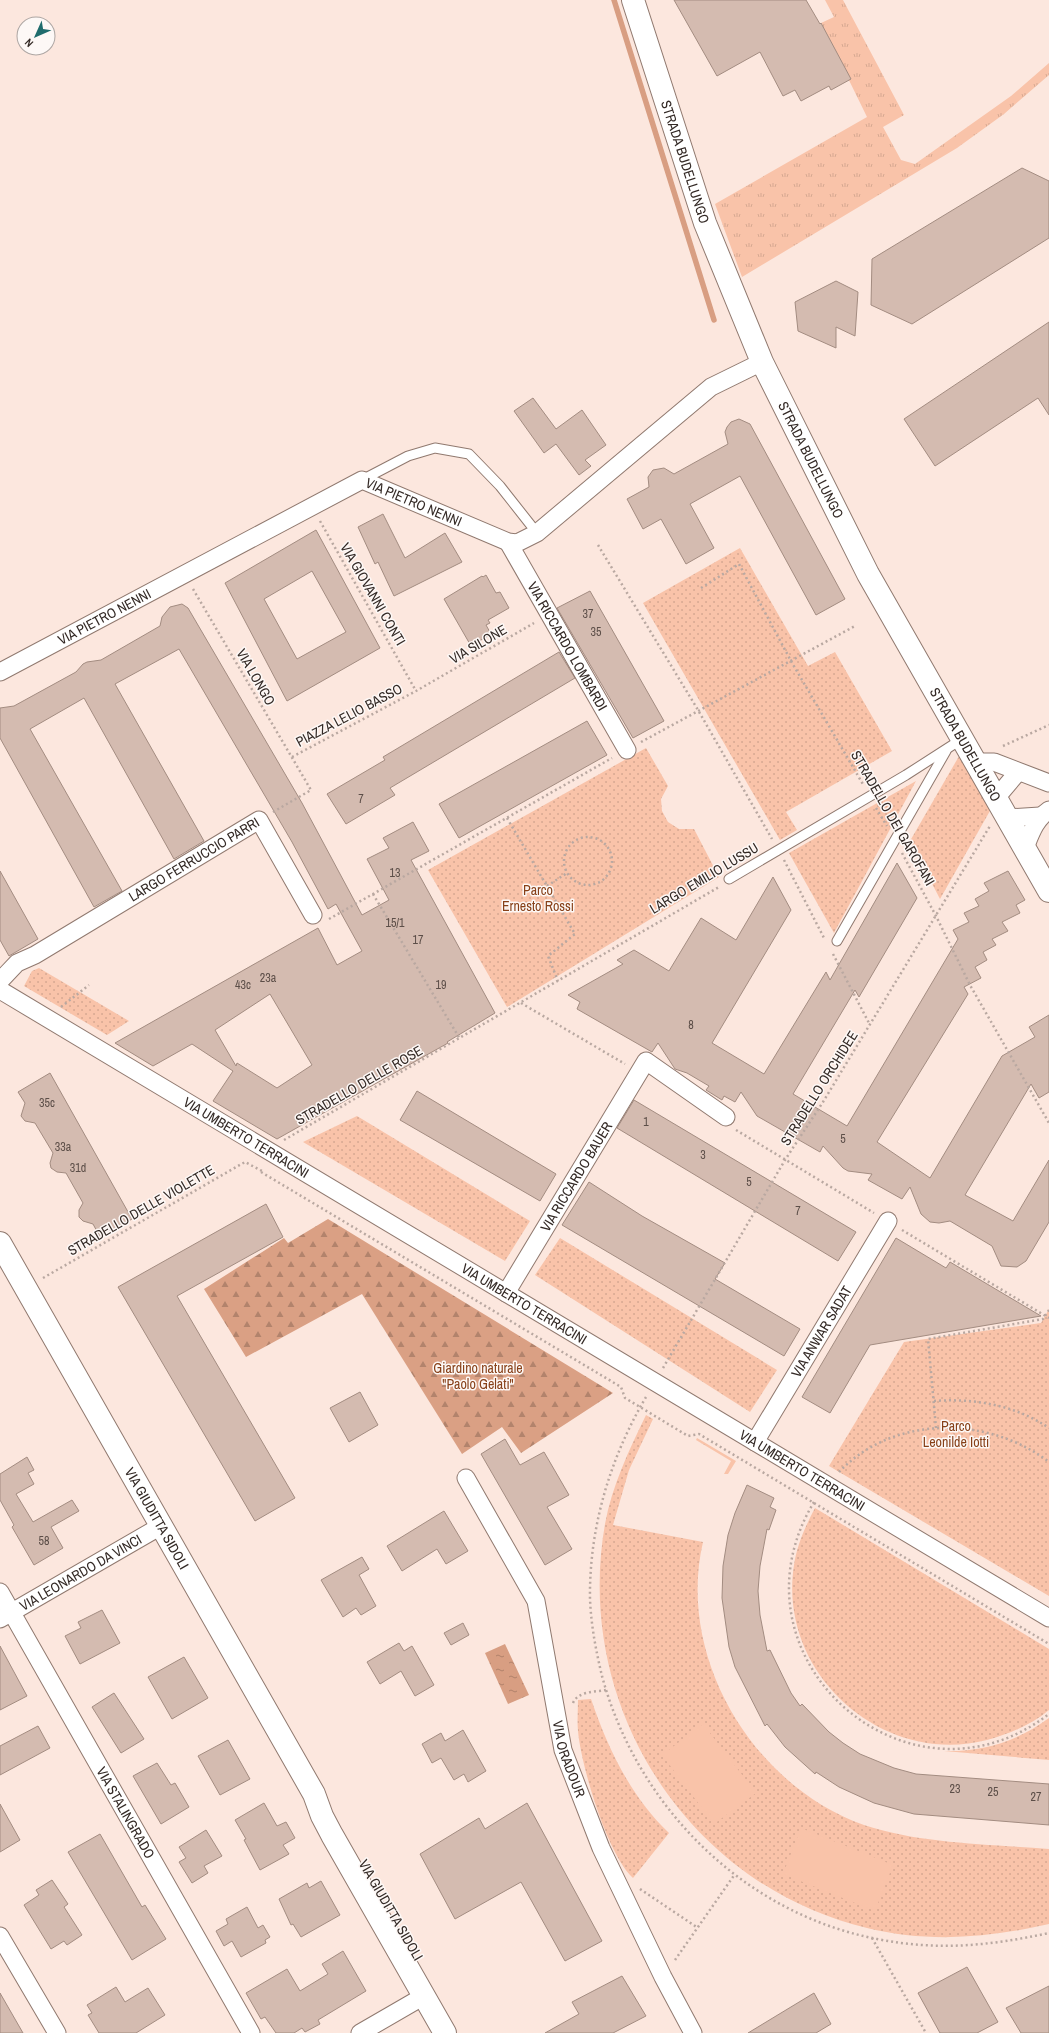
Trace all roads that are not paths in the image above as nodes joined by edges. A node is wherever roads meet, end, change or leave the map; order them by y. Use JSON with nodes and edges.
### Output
{"nodes":[{"id":1,"x":633,"y":0,"type":"edge"},
{"id":2,"x":762,"y":362,"type":"junction"},
{"id":3,"x":362,"y":480,"type":"junction"},
{"id":4,"x":537,"y":533,"type":"junction"},
{"id":5,"x":508,"y":542,"type":"junction"},
{"id":6,"x":0,"y":672,"type":"edge"},
{"id":7,"x":954,"y":744,"type":"junction"},
{"id":8,"x":627,"y":750,"type":"dead end"},
{"id":9,"x":976,"y":762,"type":"junction"},
{"id":10,"x":1018,"y":772,"type":"junction"},
{"id":11,"x":1049,"y":783,"type":"edge"},
{"id":12,"x":1002,"y":808,"type":"junction"},
{"id":13,"x":1045,"y":813,"type":"edge"},
{"id":14,"x":1025,"y":848,"type":"junction"},
{"id":15,"x":729,"y":879,"type":"road end"},
{"id":16,"x":1049,"y":891,"type":"edge"},
{"id":17,"x":313,"y":915,"type":"road end"},
{"id":18,"x":837,"y":941,"type":"dead end"},
{"id":19,"x":0,"y":981,"type":"edge"},
{"id":20,"x":0,"y":990,"type":"edge"},
{"id":21,"x":726,"y":1117,"type":"dead end"},
{"id":22,"x":888,"y":1222,"type":"dead end"},
{"id":23,"x":0,"y":1243,"type":"edge"},
{"id":24,"x":506,"y":1293,"type":"junction"},
{"id":25,"x":755,"y":1442,"type":"junction"},
{"id":26,"x":466,"y":1478,"type":"dead end"},
{"id":27,"x":161,"y":1526,"type":"junction"},
{"id":28,"x":0,"y":1592,"type":"edge"},
{"id":29,"x":6,"y":1616,"type":"edge"},
{"id":30,"x":1049,"y":1618,"type":"edge"},
{"id":31,"x":314,"y":1794,"type":"junction"},
{"id":32,"x":0,"y":1936,"type":"edge"},
{"id":33,"x":424,"y":1996,"type":"junction"},
{"id":34,"x":57,"y":2033,"type":"edge"},
{"id":35,"x":251,"y":2033,"type":"edge"},
{"id":36,"x":360,"y":2033,"type":"edge"},
{"id":37,"x":445,"y":2033,"type":"edge"},
{"id":38,"x":460,"y":2033,"type":"edge"},
{"id":39,"x":693,"y":2033,"type":"edge"}],
"edges":[{"from":1,"to":2,"type":"street","name":"STRADA BUDELLUNGO"},
{"from":2,"to":4,"type":"street"},
{"from":2,"to":7,"type":"street","name":"STRADA BUDELLUNGO"},
{"from":3,"to":4,"type":"lane"},
{"from":3,"to":5,"type":"street","name":"VIA PIETRO NENNI"},
{"from":3,"to":6,"type":"street","name":"VIA PIETRO NENNI"},
{"from":4,"to":5,"type":"street"},
{"from":5,"to":8,"type":"street","name":"VIA RICCARDO LOMBARDI"},
{"from":7,"to":9,"type":"street","name":"STRADA BUDELLUNGO"},
{"from":7,"to":15,"type":"lane","name":"LARGO EMILIO LUSSU"},
{"from":7,"to":18,"type":"lane"},
{"from":9,"to":10,"type":"street"},
{"from":9,"to":12,"type":"street","name":"STRADA BUDELLUNGO"},
{"from":10,"to":11,"type":"street"},
{"from":10,"to":12,"type":"street"},
{"from":12,"to":13,"type":"street"},
{"from":12,"to":14,"type":"street","name":"STRADA BUDELLUNGO"},
{"from":13,"to":14,"type":"street"},
{"from":14,"to":16,"type":"street","name":"STRADA BUDELLUNGO"},
{"from":17,"to":19,"type":"street","name":"LARGO FERRUCCIO PARRI"},
{"from":20,"to":24,"type":"street","name":"VIA UMBERTO TERRACINI"},
{"from":21,"to":24,"type":"street","name":"VIA RICCARDO BAUER"},
{"from":22,"to":25,"type":"street","name":"VIA ANWAR SADAT"},
{"from":23,"to":27,"type":"street","name":"VIA GIUDITTA SIDOLI"},
{"from":24,"to":25,"type":"street","name":"VIA UMBERTO TERRACINI"},
{"from":25,"to":30,"type":"street","name":"VIA UMBERTO TERRACINI"},
{"from":26,"to":39,"type":"street","name":"VIA ORADOUR"},
{"from":27,"to":29,"type":"street","name":"VIA LEONARDO DA VINCI"},
{"from":27,"to":31,"type":"street","name":"VIA GIUDITTA SIDOLI"},
{"from":28,"to":29,"type":"street","name":"VIA STALINGRADO"},
{"from":29,"to":35,"type":"street","name":"VIA STALINGRADO"},
{"from":31,"to":33,"type":"street","name":"VIA GIUDITTA SIDOLI"},
{"from":31,"to":38,"type":"street","name":"VIA GIUDITTA SIDOLI"},
{"from":32,"to":34,"type":"street"},
{"from":33,"to":36,"type":"street"},
{"from":33,"to":37,"type":"street","name":"VIA GIUDITTA SIDOLI"}]}
